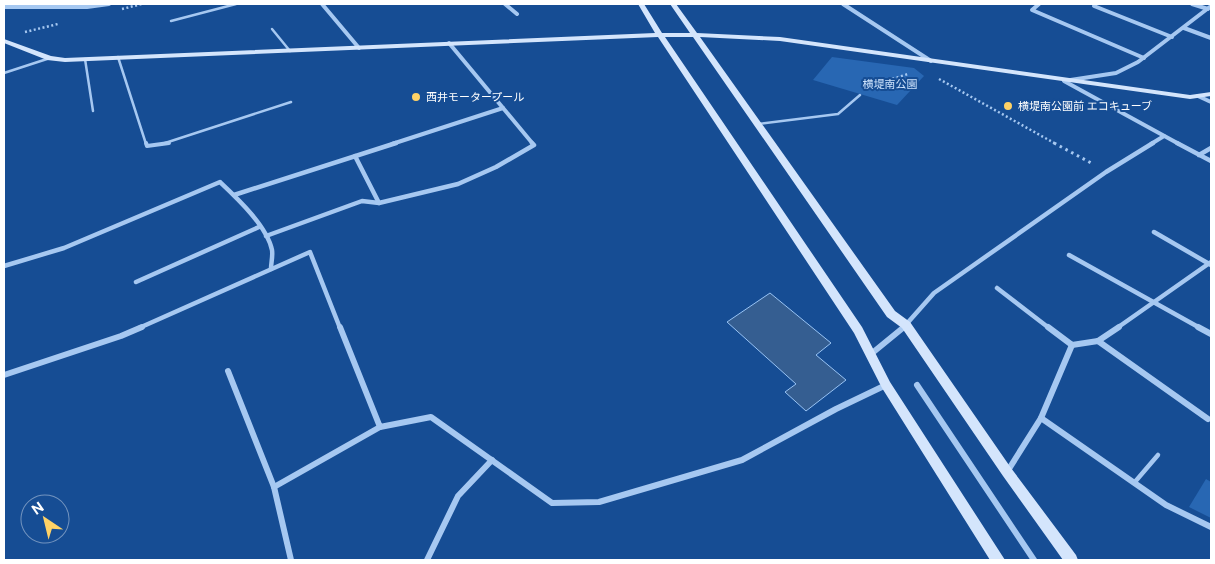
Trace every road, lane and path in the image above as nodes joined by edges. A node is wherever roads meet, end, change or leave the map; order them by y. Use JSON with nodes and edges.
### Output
{"nodes":[{"id":1,"x":109,"y":4,"type":"edge"},
{"id":2,"x":236,"y":4,"type":"edge"},
{"id":3,"x":322,"y":4,"type":"edge"},
{"id":4,"x":505,"y":4,"type":"edge"},
{"id":5,"x":641,"y":4,"type":"edge"},
{"id":6,"x":673,"y":4,"type":"edge"},
{"id":7,"x":844,"y":4,"type":"edge"},
{"id":8,"x":1038,"y":4,"type":"edge"},
{"id":9,"x":1192,"y":4,"type":"edge"},
{"id":10,"x":1094,"y":6,"type":"dead end"},
{"id":11,"x":4,"y":7,"type":"edge"},
{"id":12,"x":1208,"y":9,"type":"edge"},
{"id":13,"x":1211,"y":13,"type":"edge"},
{"id":14,"x":517,"y":14,"type":"dead end"},
{"id":15,"x":171,"y":21,"type":"dead end"},
{"id":16,"x":1184,"y":28,"type":"junction"},
{"id":17,"x":272,"y":29,"type":"dead end"},
{"id":18,"x":660,"y":35,"type":"junction"},
{"id":19,"x":694,"y":35,"type":"junction"},
{"id":20,"x":1172,"y":37,"type":"junction"},
{"id":21,"x":1211,"y":38,"type":"edge"},
{"id":22,"x":4,"y":41,"type":"edge"},
{"id":23,"x":449,"y":43,"type":"junction"},
{"id":24,"x":358,"y":48,"type":"junction"},
{"id":25,"x":290,"y":51,"type":"junction"},
{"id":26,"x":50,"y":58,"type":"junction"},
{"id":27,"x":118,"y":58,"type":"junction"},
{"id":28,"x":1144,"y":58,"type":"junction"},
{"id":29,"x":86,"y":59,"type":"junction"},
{"id":30,"x":914,"y":59,"type":"junction"},
{"id":31,"x":931,"y":62,"type":"junction"},
{"id":32,"x":923,"y":70,"type":"junction"},
{"id":33,"x":4,"y":73,"type":"edge"},
{"id":34,"x":1064,"y":81,"type":"junction"},
{"id":35,"x":1211,"y":94,"type":"edge"},
{"id":36,"x":860,"y":95,"type":"joint"},
{"id":37,"x":1198,"y":96,"type":"junction"},
{"id":38,"x":291,"y":102,"type":"dead end"},
{"id":39,"x":1211,"y":102,"type":"edge"},
{"id":40,"x":503,"y":108,"type":"junction"},
{"id":41,"x":93,"y":111,"type":"dead end"},
{"id":42,"x":757,"y":124,"type":"junction"},
{"id":43,"x":1164,"y":136,"type":"junction"},
{"id":44,"x":1211,"y":148,"type":"edge"},
{"id":45,"x":1199,"y":155,"type":"junction"},
{"id":46,"x":355,"y":156,"type":"junction"},
{"id":47,"x":1211,"y":161,"type":"edge"},
{"id":48,"x":1106,"y":172,"type":"junction"},
{"id":49,"x":234,"y":195,"type":"junction"},
{"id":50,"x":379,"y":203,"type":"junction"},
{"id":51,"x":259,"y":227,"type":"junction"},
{"id":52,"x":1154,"y":232,"type":"dead end"},
{"id":53,"x":266,"y":236,"type":"junction"},
{"id":54,"x":1069,"y":255,"type":"dead end"},
{"id":55,"x":1211,"y":264,"type":"edge"},
{"id":56,"x":4,"y":266,"type":"edge"},
{"id":57,"x":271,"y":270,"type":"junction"},
{"id":58,"x":136,"y":282,"type":"dead end"},
{"id":59,"x":997,"y":288,"type":"dead end"},
{"id":60,"x":1156,"y":302,"type":"junction"},
{"id":61,"x":906,"y":325,"type":"junction"},
{"id":62,"x":1211,"y":334,"type":"edge"},
{"id":63,"x":1098,"y":340,"type":"junction"},
{"id":64,"x":1072,"y":345,"type":"junction"},
{"id":65,"x":871,"y":354,"type":"junction"},
{"id":66,"x":228,"y":370,"type":"dead end"},
{"id":67,"x":4,"y":375,"type":"edge"},
{"id":68,"x":886,"y":385,"type":"junction"},
{"id":69,"x":917,"y":385,"type":"dead end"},
{"id":70,"x":1041,"y":418,"type":"junction"},
{"id":71,"x":1208,"y":419,"type":"dead end"},
{"id":72,"x":380,"y":427,"type":"junction"},
{"id":73,"x":1158,"y":455,"type":"dead end"},
{"id":74,"x":492,"y":460,"type":"junction"},
{"id":75,"x":1007,"y":472,"type":"junction"},
{"id":76,"x":1134,"y":483,"type":"junction"},
{"id":77,"x":274,"y":487,"type":"junction"},
{"id":78,"x":1211,"y":527,"type":"edge"},
{"id":79,"x":291,"y":560,"type":"edge"},
{"id":80,"x":427,"y":560,"type":"edge"},
{"id":81,"x":998,"y":560,"type":"edge"},
{"id":82,"x":1034,"y":560,"type":"edge"},
{"id":83,"x":1071,"y":560,"type":"edge"}],
"edges":[{"from":1,"to":11,"type":"street"},
{"from":2,"to":15,"type":"lane"},
{"from":3,"to":24,"type":"street"},
{"from":4,"to":14,"type":"street"},
{"from":5,"to":18,"type":"street"},
{"from":6,"to":19,"type":"street"},
{"from":7,"to":31,"type":"street"},
{"from":8,"to":28,"type":"street"},
{"from":9,"to":12,"type":"street"},
{"from":10,"to":20,"type":"street"},
{"from":12,"to":13,"type":"street"},
{"from":12,"to":16,"type":"street"},
{"from":16,"to":20,"type":"street"},
{"from":16,"to":21,"type":"street"},
{"from":17,"to":25,"type":"lane"},
{"from":18,"to":19,"type":"street"},
{"from":18,"to":23,"type":"street"},
{"from":18,"to":65,"type":"street"},
{"from":19,"to":30,"type":"street"},
{"from":19,"to":42,"type":"street"},
{"from":20,"to":28,"type":"street"},
{"from":22,"to":26,"type":"street"},
{"from":23,"to":24,"type":"street"},
{"from":23,"to":40,"type":"street"},
{"from":24,"to":25,"type":"street"},
{"from":25,"to":27,"type":"street"},
{"from":26,"to":29,"type":"street"},
{"from":26,"to":33,"type":"lane"},
{"from":27,"to":29,"type":"street"},
{"from":27,"to":38,"type":"lane"},
{"from":28,"to":34,"type":"street"},
{"from":29,"to":41,"type":"lane"},
{"from":30,"to":31,"type":"street"},
{"from":30,"to":32,"type":"path"},
{"from":31,"to":34,"type":"street"},
{"from":32,"to":36,"type":"path"},
{"from":32,"to":48,"type":"path"},
{"from":34,"to":37,"type":"street"},
{"from":34,"to":43,"type":"street"},
{"from":35,"to":37,"type":"street"},
{"from":36,"to":42,"type":"lane"},
{"from":37,"to":39,"type":"street"},
{"from":40,"to":46,"type":"street"},
{"from":40,"to":50,"type":"street"},
{"from":42,"to":61,"type":"street"},
{"from":43,"to":45,"type":"street"},
{"from":43,"to":48,"type":"street"},
{"from":44,"to":45,"type":"street"},
{"from":45,"to":47,"type":"street"},
{"from":46,"to":49,"type":"street"},
{"from":46,"to":50,"type":"street"},
{"from":48,"to":61,"type":"street"},
{"from":49,"to":51,"type":"street"},
{"from":49,"to":56,"type":"street"},
{"from":50,"to":53,"type":"street"},
{"from":51,"to":53,"type":"street"},
{"from":51,"to":58,"type":"street"},
{"from":52,"to":55,"type":"street"},
{"from":53,"to":57,"type":"street"},
{"from":54,"to":60,"type":"street"},
{"from":55,"to":60,"type":"street"},
{"from":57,"to":67,"type":"street"},
{"from":57,"to":72,"type":"street"},
{"from":59,"to":64,"type":"street"},
{"from":60,"to":62,"type":"street"},
{"from":60,"to":63,"type":"street"},
{"from":61,"to":65,"type":"street"},
{"from":61,"to":75,"type":"street"},
{"from":63,"to":64,"type":"street"},
{"from":63,"to":71,"type":"street"},
{"from":64,"to":70,"type":"street"},
{"from":65,"to":68,"type":"street"},
{"from":66,"to":77,"type":"street"},
{"from":68,"to":74,"type":"street"},
{"from":68,"to":81,"type":"street"},
{"from":69,"to":82,"type":"street"},
{"from":70,"to":75,"type":"street"},
{"from":70,"to":76,"type":"street"},
{"from":72,"to":74,"type":"street"},
{"from":72,"to":77,"type":"street"},
{"from":73,"to":76,"type":"lane"},
{"from":74,"to":80,"type":"street"},
{"from":75,"to":83,"type":"street"},
{"from":76,"to":78,"type":"street"},
{"from":77,"to":79,"type":"street"}]}
